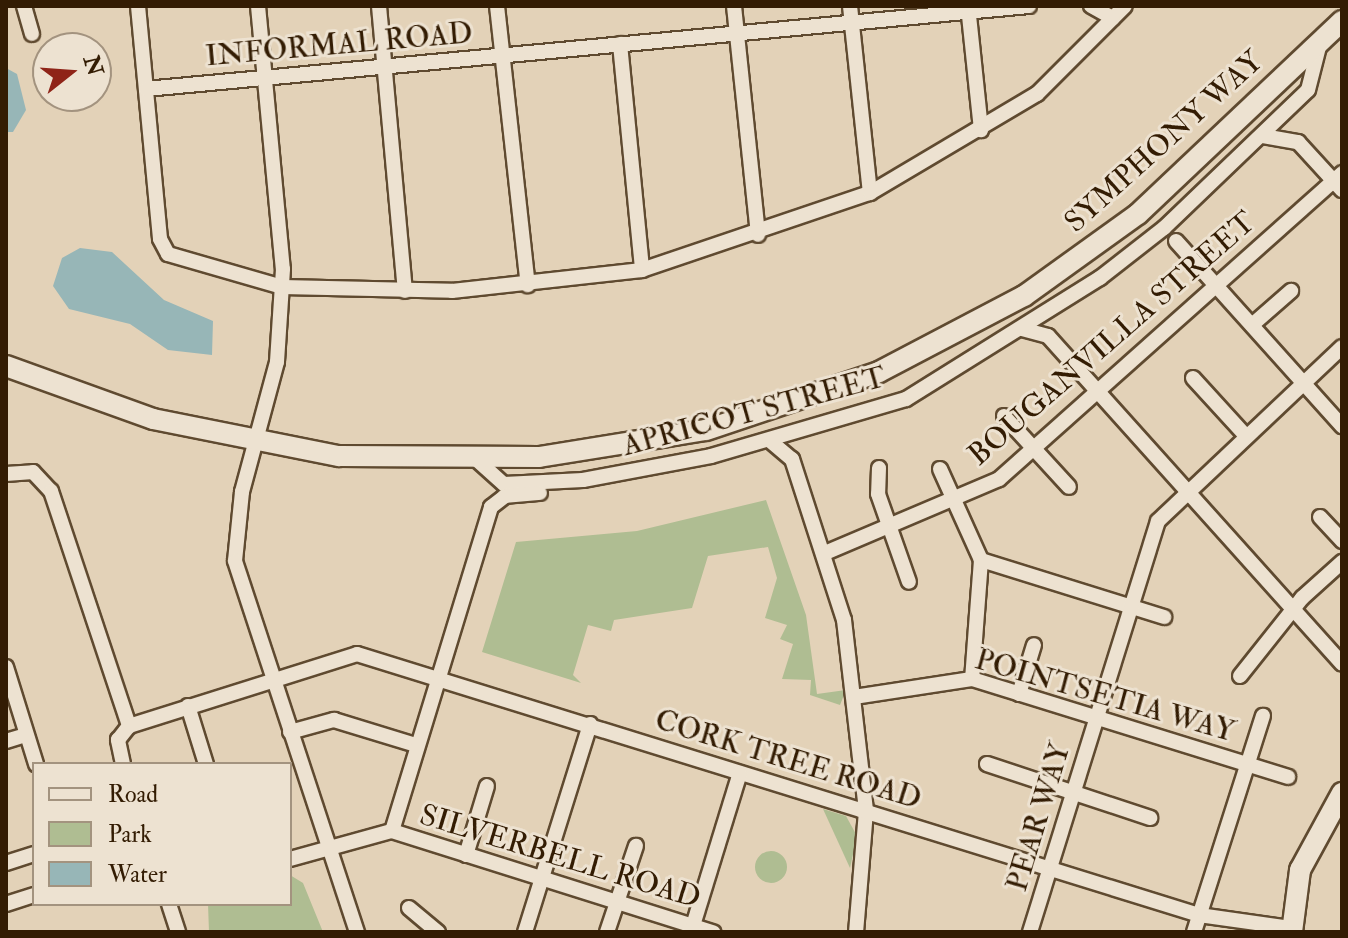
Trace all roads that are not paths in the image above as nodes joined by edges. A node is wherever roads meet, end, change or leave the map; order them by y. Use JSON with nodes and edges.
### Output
{"nodes":[{"id":1,"x":24,"y":6,"type":"edge"},
{"id":2,"x":138,"y":6,"type":"edge"},
{"id":3,"x":258,"y":6,"type":"edge"},
{"id":4,"x":379,"y":6,"type":"edge"},
{"id":5,"x":497,"y":6,"type":"edge"},
{"id":6,"x":734,"y":6,"type":"edge"},
{"id":7,"x":850,"y":6,"type":"edge"},
{"id":8,"x":1029,"y":6,"type":"edge"},
{"id":9,"x":1091,"y":6,"type":"edge"},
{"id":10,"x":1125,"y":6,"type":"edge"},
{"id":11,"x":968,"y":9,"type":"edge"},
{"id":12,"x":1113,"y":18,"type":"junction"},
{"id":13,"x":1342,"y":21,"type":"edge"},
{"id":14,"x":852,"y":23,"type":"junction"},
{"id":15,"x":737,"y":33,"type":"junction"},
{"id":16,"x":32,"y":34,"type":"dead end"},
{"id":17,"x":1320,"y":43,"type":"junction"},
{"id":18,"x":620,"y":44,"type":"junction"},
{"id":19,"x":503,"y":55,"type":"junction"},
{"id":20,"x":385,"y":67,"type":"junction"},
{"id":21,"x":265,"y":78,"type":"junction"},
{"id":22,"x":146,"y":89,"type":"junction"},
{"id":23,"x":981,"y":130,"type":"junction"},
{"id":24,"x":1263,"y":136,"type":"junction"},
{"id":25,"x":1339,"y":181,"type":"edge"},
{"id":26,"x":870,"y":193,"type":"junction"},
{"id":27,"x":758,"y":235,"type":"junction"},
{"id":28,"x":1176,"y":241,"type":"dead end"},
{"id":29,"x":642,"y":270,"type":"junction"},
{"id":30,"x":528,"y":285,"type":"junction"},
{"id":31,"x":1216,"y":285,"type":"junction"},
{"id":32,"x":282,"y":287,"type":"junction"},
{"id":33,"x":405,"y":291,"type":"junction"},
{"id":34,"x":1291,"y":291,"type":"dead end"},
{"id":35,"x":1053,"y":309,"type":"junction"},
{"id":36,"x":1252,"y":325,"type":"junction"},
{"id":37,"x":1022,"y":329,"type":"junction"},
{"id":38,"x":1048,"y":336,"type":"junction"},
{"id":39,"x":1342,"y":347,"type":"edge"},
{"id":40,"x":6,"y":366,"type":"edge"},
{"id":41,"x":1193,"y":378,"type":"dead end"},
{"id":42,"x":1303,"y":382,"type":"junction"},
{"id":43,"x":1097,"y":392,"type":"junction"},
{"id":44,"x":1004,"y":416,"type":"dead end"},
{"id":45,"x":1342,"y":426,"type":"edge"},
{"id":46,"x":802,"y":430,"type":"junction"},
{"id":47,"x":1245,"y":435,"type":"junction"},
{"id":48,"x":769,"y":440,"type":"junction"},
{"id":49,"x":256,"y":443,"type":"junction"},
{"id":50,"x":1033,"y":449,"type":"junction"},
{"id":51,"x":792,"y":459,"type":"junction"},
{"id":52,"x":477,"y":460,"type":"junction"},
{"id":53,"x":879,"y":468,"type":"dead end"},
{"id":54,"x":940,"y":469,"type":"dead end"},
{"id":55,"x":6,"y":474,"type":"edge"},
{"id":56,"x":583,"y":480,"type":"junction"},
{"id":57,"x":1069,"y":487,"type":"dead end"},
{"id":58,"x":1184,"y":490,"type":"junction"},
{"id":59,"x":955,"y":501,"type":"junction"},
{"id":60,"x":1320,"y":517,"type":"dead end"},
{"id":61,"x":890,"y":530,"type":"junction"},
{"id":62,"x":1342,"y":541,"type":"edge"},
{"id":63,"x":825,"y":553,"type":"junction"},
{"id":64,"x":981,"y":560,"type":"junction"},
{"id":65,"x":1342,"y":562,"type":"edge"},
{"id":66,"x":909,"y":582,"type":"dead end"},
{"id":67,"x":1132,"y":606,"type":"junction"},
{"id":68,"x":1293,"y":609,"type":"junction"},
{"id":69,"x":1164,"y":617,"type":"dead end"},
{"id":70,"x":1034,"y":645,"type":"dead end"},
{"id":71,"x":1342,"y":664,"type":"edge"},
{"id":72,"x":6,"y":667,"type":"edge"},
{"id":73,"x":1240,"y":676,"type":"dead end"},
{"id":74,"x":272,"y":678,"type":"junction"},
{"id":75,"x":438,"y":678,"type":"junction"},
{"id":76,"x":972,"y":679,"type":"junction"},
{"id":77,"x":1019,"y":694,"type":"junction"},
{"id":78,"x":854,"y":697,"type":"junction"},
{"id":79,"x":188,"y":706,"type":"junction"},
{"id":80,"x":1263,"y":716,"type":"dead end"},
{"id":81,"x":1097,"y":718,"type":"junction"},
{"id":82,"x":590,"y":724,"type":"junction"},
{"id":83,"x":129,"y":726,"type":"junction"},
{"id":84,"x":290,"y":732,"type":"junction"},
{"id":85,"x":26,"y":735,"type":"junction"},
{"id":86,"x":6,"y":741,"type":"edge"},
{"id":87,"x":416,"y":745,"type":"junction"},
{"id":88,"x":35,"y":762,"type":"edge"},
{"id":89,"x":123,"y":762,"type":"edge"},
{"id":90,"x":205,"y":762,"type":"edge"},
{"id":91,"x":1247,"y":763,"type":"junction"},
{"id":92,"x":987,"y":764,"type":"dead end"},
{"id":93,"x":740,"y":773,"type":"junction"},
{"id":94,"x":1288,"y":777,"type":"dead end"},
{"id":95,"x":487,"y":786,"type":"dead end"},
{"id":96,"x":1074,"y":792,"type":"junction"},
{"id":97,"x":1342,"y":793,"type":"edge"},
{"id":98,"x":866,"y":811,"type":"junction"},
{"id":99,"x":1150,"y":818,"type":"dead end"},
{"id":100,"x":392,"y":831,"type":"junction"},
{"id":101,"x":636,"y":846,"type":"dead end"},
{"id":102,"x":330,"y":851,"type":"junction"},
{"id":103,"x":32,"y":855,"type":"edge"},
{"id":104,"x":466,"y":855,"type":"junction"},
{"id":105,"x":292,"y":859,"type":"edge"},
{"id":106,"x":6,"y":863,"type":"edge"},
{"id":107,"x":1050,"y":869,"type":"junction"},
{"id":108,"x":542,"y":878,"type":"junction"},
{"id":109,"x":32,"y":896,"type":"edge"},
{"id":110,"x":617,"y":902,"type":"junction"},
{"id":111,"x":6,"y":904,"type":"edge"},
{"id":112,"x":170,"y":906,"type":"edge"},
{"id":113,"x":409,"y":908,"type":"dead end"},
{"id":114,"x":1199,"y":915,"type":"junction"},
{"id":115,"x":692,"y":929,"type":"edge"},
{"id":116,"x":1292,"y":930,"type":"edge"},
{"id":117,"x":178,"y":932,"type":"edge"},
{"id":118,"x":357,"y":932,"type":"edge"},
{"id":119,"x":438,"y":932,"type":"edge"},
{"id":120,"x":525,"y":932,"type":"edge"},
{"id":121,"x":607,"y":932,"type":"edge"},
{"id":122,"x":713,"y":932,"type":"edge"},
{"id":123,"x":856,"y":932,"type":"edge"},
{"id":124,"x":1030,"y":932,"type":"edge"},
{"id":125,"x":1194,"y":932,"type":"edge"}],
"edges":[{"from":1,"to":16,"type":"street"},
{"from":2,"to":22,"type":"street"},
{"from":3,"to":21,"type":"street"},
{"from":4,"to":20,"type":"street"},
{"from":5,"to":19,"type":"street"},
{"from":6,"to":15,"type":"street"},
{"from":7,"to":14,"type":"street"},
{"from":8,"to":11,"type":"street","name":"INFORMAL ROAD"},
{"from":9,"to":12,"type":"street"},
{"from":10,"to":12,"type":"street"},
{"from":11,"to":14,"type":"street","name":"INFORMAL ROAD"},
{"from":11,"to":23,"type":"street"},
{"from":12,"to":23,"type":"street"},
{"from":13,"to":17,"type":"main road","name":"SYMPHONY WAY"},
{"from":14,"to":15,"type":"street","name":"INFORMAL ROAD"},
{"from":14,"to":26,"type":"street"},
{"from":15,"to":18,"type":"street","name":"INFORMAL ROAD"},
{"from":15,"to":27,"type":"street"},
{"from":17,"to":24,"type":"street","name":"APRICOT STREET"},
{"from":17,"to":52,"type":"main road","name":"SYMPHONY WAY"},
{"from":18,"to":19,"type":"street","name":"INFORMAL ROAD"},
{"from":18,"to":29,"type":"street"},
{"from":19,"to":20,"type":"street","name":"INFORMAL ROAD"},
{"from":19,"to":30,"type":"street"},
{"from":20,"to":21,"type":"street","name":"INFORMAL ROAD"},
{"from":20,"to":33,"type":"street"},
{"from":21,"to":22,"type":"street","name":"INFORMAL ROAD"},
{"from":21,"to":32,"type":"street"},
{"from":22,"to":32,"type":"street"},
{"from":23,"to":26,"type":"street"},
{"from":24,"to":25,"type":"street"},
{"from":24,"to":35,"type":"street","name":"APRICOT STREET"},
{"from":25,"to":31,"type":"street","name":"BOUGANVILLA STREET"},
{"from":26,"to":27,"type":"street"},
{"from":27,"to":29,"type":"street"},
{"from":28,"to":31,"type":"street"},
{"from":29,"to":30,"type":"street"},
{"from":30,"to":33,"type":"street"},
{"from":31,"to":36,"type":"street"},
{"from":31,"to":43,"type":"street","name":"BOUGANVILLA STREET"},
{"from":32,"to":33,"type":"street"},
{"from":32,"to":49,"type":"street"},
{"from":34,"to":36,"type":"street"},
{"from":35,"to":37,"type":"street","name":"APRICOT STREET"},
{"from":35,"to":38,"type":"street"},
{"from":36,"to":42,"type":"street"},
{"from":37,"to":38,"type":"street"},
{"from":37,"to":46,"type":"street","name":"APRICOT STREET"},
{"from":38,"to":43,"type":"street"},
{"from":39,"to":42,"type":"street","name":"PEAR WAY"},
{"from":40,"to":49,"type":"main road","name":"SYMPHONY WAY"},
{"from":41,"to":47,"type":"street"},
{"from":42,"to":45,"type":"street"},
{"from":42,"to":47,"type":"street","name":"PEAR WAY"},
{"from":43,"to":50,"type":"street","name":"BOUGANVILLA STREET"},
{"from":43,"to":58,"type":"street"},
{"from":44,"to":50,"type":"street"},
{"from":46,"to":48,"type":"street","name":"APRICOT STREET"},
{"from":46,"to":51,"type":"street"},
{"from":47,"to":58,"type":"street","name":"PEAR WAY"},
{"from":48,"to":51,"type":"street"},
{"from":48,"to":56,"type":"street","name":"APRICOT STREET"},
{"from":49,"to":52,"type":"main road","name":"SYMPHONY WAY"},
{"from":49,"to":74,"type":"street"},
{"from":50,"to":57,"type":"street"},
{"from":50,"to":59,"type":"street","name":"BOUGANVILLA STREET"},
{"from":51,"to":63,"type":"street"},
{"from":52,"to":56,"type":"street","name":"APRICOT STREET"},
{"from":53,"to":61,"type":"street"},
{"from":54,"to":59,"type":"street"},
{"from":55,"to":83,"type":"street"},
{"from":56,"to":75,"type":"street","name":"APRICOT STREET"},
{"from":58,"to":67,"type":"street","name":"PEAR WAY"},
{"from":58,"to":68,"type":"street"},
{"from":59,"to":61,"type":"street","name":"BOUGANVILLA STREET"},
{"from":59,"to":64,"type":"street"},
{"from":60,"to":62,"type":"street"},
{"from":61,"to":63,"type":"street","name":"BOUGANVILLA STREET"},
{"from":61,"to":66,"type":"street"},
{"from":63,"to":78,"type":"street"},
{"from":64,"to":67,"type":"street"},
{"from":64,"to":76,"type":"street"},
{"from":65,"to":68,"type":"street"},
{"from":67,"to":69,"type":"street"},
{"from":67,"to":81,"type":"street","name":"PEAR WAY"},
{"from":68,"to":71,"type":"street"},
{"from":68,"to":73,"type":"street"},
{"from":70,"to":77,"type":"street"},
{"from":72,"to":85,"type":"street"},
{"from":74,"to":75,"type":"street","name":"CORK TREE ROAD"},
{"from":74,"to":79,"type":"street","name":"CORK TREE ROAD"},
{"from":74,"to":84,"type":"street"},
{"from":75,"to":82,"type":"street","name":"CORK TREE ROAD"},
{"from":75,"to":87,"type":"street","name":"APRICOT STREET"},
{"from":76,"to":77,"type":"street","name":"POINTSETIA WAY"},
{"from":76,"to":78,"type":"street","name":"POINTSETIA WAY"},
{"from":77,"to":81,"type":"street","name":"POINTSETIA WAY"},
{"from":78,"to":98,"type":"street"},
{"from":79,"to":83,"type":"street","name":"CORK TREE ROAD"},
{"from":79,"to":90,"type":"street"},
{"from":80,"to":91,"type":"street"},
{"from":81,"to":91,"type":"street","name":"POINTSETIA WAY"},
{"from":81,"to":96,"type":"street","name":"PEAR WAY"},
{"from":82,"to":93,"type":"street","name":"CORK TREE ROAD"},
{"from":82,"to":108,"type":"street"},
{"from":83,"to":89,"type":"street"},
{"from":84,"to":87,"type":"street"},
{"from":84,"to":102,"type":"street"},
{"from":85,"to":86,"type":"street"},
{"from":85,"to":88,"type":"street"},
{"from":87,"to":100,"type":"street","name":"APRICOT STREET"},
{"from":91,"to":94,"type":"street","name":"POINTSETIA WAY"},
{"from":91,"to":114,"type":"street"},
{"from":92,"to":96,"type":"street"},
{"from":93,"to":98,"type":"street","name":"CORK TREE ROAD"},
{"from":93,"to":115,"type":"street"},
{"from":95,"to":104,"type":"street"},
{"from":96,"to":99,"type":"street"},
{"from":96,"to":107,"type":"street","name":"PEAR WAY"},
{"from":97,"to":116,"type":"main road"},
{"from":98,"to":107,"type":"street","name":"CORK TREE ROAD"},
{"from":98,"to":123,"type":"street"},
{"from":100,"to":102,"type":"street"},
{"from":100,"to":104,"type":"street","name":"SILVERBELL ROAD"},
{"from":101,"to":110,"type":"street"},
{"from":102,"to":105,"type":"street"},
{"from":102,"to":118,"type":"street"},
{"from":103,"to":106,"type":"street"},
{"from":104,"to":108,"type":"street","name":"SILVERBELL ROAD"},
{"from":107,"to":114,"type":"street","name":"CORK TREE ROAD"},
{"from":107,"to":124,"type":"street","name":"PEAR WAY"},
{"from":108,"to":110,"type":"street","name":"SILVERBELL ROAD"},
{"from":108,"to":120,"type":"street"},
{"from":109,"to":111,"type":"street"},
{"from":110,"to":115,"type":"street","name":"SILVERBELL ROAD"},
{"from":110,"to":121,"type":"street"},
{"from":112,"to":117,"type":"street"},
{"from":113,"to":119,"type":"street"},
{"from":114,"to":116,"type":"street","name":"CORK TREE ROAD"},
{"from":114,"to":125,"type":"street"},
{"from":115,"to":122,"type":"street","name":"SILVERBELL ROAD"}]}
